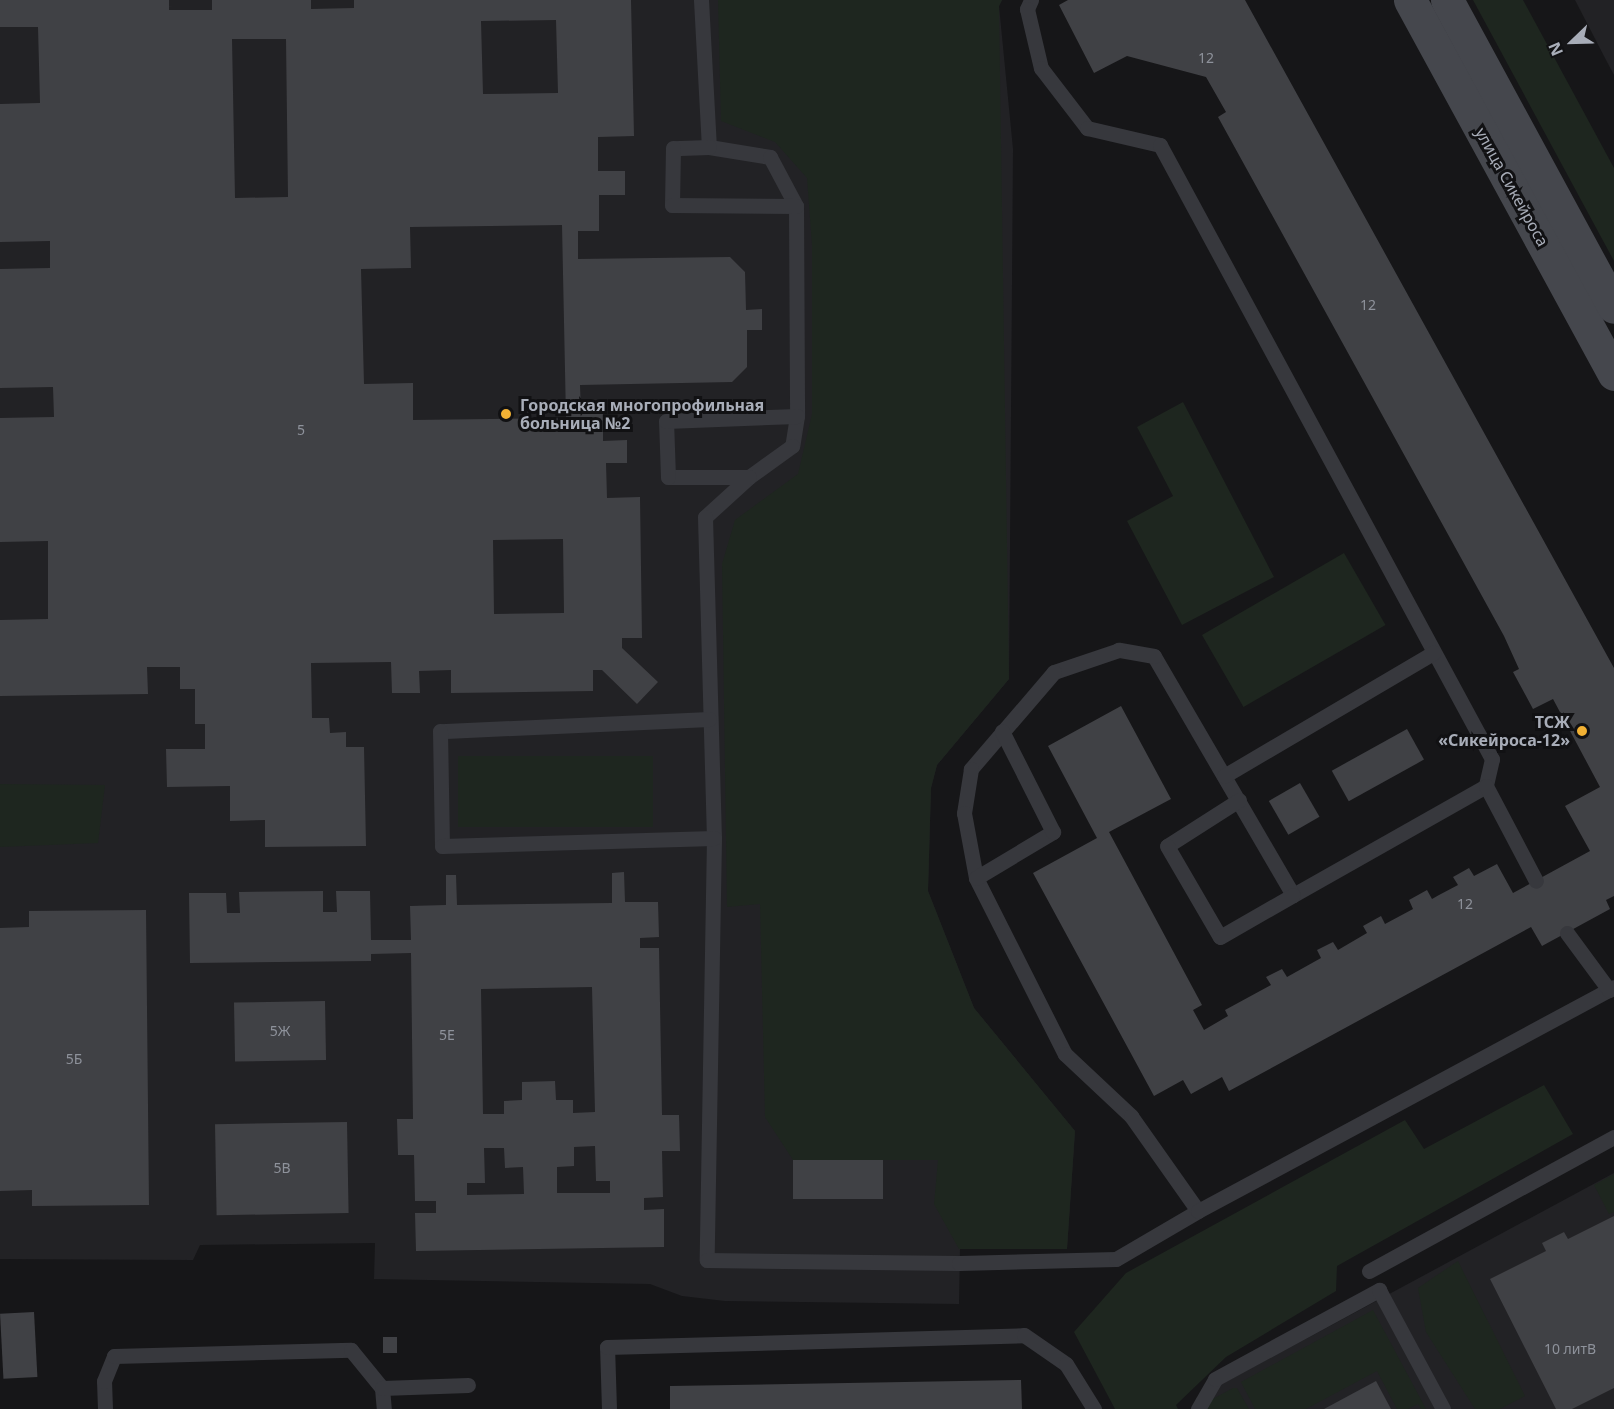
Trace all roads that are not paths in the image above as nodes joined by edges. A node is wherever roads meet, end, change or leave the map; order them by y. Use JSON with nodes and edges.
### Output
{"nodes":[{"id":1,"x":701,"y":0,"type":"edge"},
{"id":2,"x":1031,"y":0,"type":"edge"},
{"id":3,"x":1410,"y":0,"type":"edge"},
{"id":4,"x":1447,"y":0,"type":"edge"},
{"id":5,"x":710,"y":147,"type":"junction"},
{"id":6,"x":796,"y":206,"type":"junction"},
{"id":7,"x":1614,"y":307,"type":"edge"},
{"id":8,"x":1614,"y":374,"type":"edge"},
{"id":9,"x":797,"y":416,"type":"junction"},
{"id":10,"x":749,"y":477,"type":"junction"},
{"id":11,"x":1433,"y":653,"type":"junction"},
{"id":12,"x":709,"y":719,"type":"junction"},
{"id":13,"x":1002,"y":731,"type":"junction"},
{"id":14,"x":1224,"y":776,"type":"junction"},
{"id":15,"x":1486,"y":786,"type":"junction"},
{"id":16,"x":1239,"y":800,"type":"junction"},
{"id":17,"x":714,"y":838,"type":"junction"},
{"id":18,"x":976,"y":878,"type":"junction"},
{"id":19,"x":1536,"y":881,"type":"dead end"},
{"id":20,"x":1293,"y":895,"type":"junction"},
{"id":21,"x":1567,"y":933,"type":"dead end"},
{"id":22,"x":1611,"y":989,"type":"edge"},
{"id":23,"x":1614,"y":1137,"type":"edge"},
{"id":24,"x":1198,"y":1211,"type":"junction"},
{"id":25,"x":1369,"y":1271,"type":"dead end"},
{"id":26,"x":468,"y":1385,"type":"dead end"},
{"id":27,"x":382,"y":1388,"type":"junction"},
{"id":28,"x":105,"y":1409,"type":"edge"},
{"id":29,"x":384,"y":1409,"type":"edge"},
{"id":30,"x":609,"y":1409,"type":"edge"},
{"id":31,"x":1094,"y":1409,"type":"edge"},
{"id":32,"x":1198,"y":1409,"type":"edge"},
{"id":33,"x":1443,"y":1409,"type":"edge"}],
"edges":[{"from":1,"to":5,"type":"lane"},
{"from":2,"to":11,"type":"lane"},
{"from":3,"to":8,"type":"street","name":"улица Сикейроса"},
{"from":4,"to":7,"type":"street","name":"улица Сикейроса"},
{"from":5,"to":6,"type":"lane"},
{"from":5,"to":6,"type":"lane"},
{"from":6,"to":9,"type":"lane"},
{"from":9,"to":10,"type":"lane"},
{"from":9,"to":10,"type":"lane"},
{"from":10,"to":12,"type":"lane"},
{"from":11,"to":14,"type":"lane"},
{"from":11,"to":15,"type":"lane"},
{"from":12,"to":17,"type":"lane"},
{"from":12,"to":17,"type":"lane"},
{"from":13,"to":14,"type":"lane"},
{"from":13,"to":18,"type":"lane"},
{"from":13,"to":18,"type":"lane"},
{"from":14,"to":16,"type":"lane"},
{"from":15,"to":19,"type":"lane"},
{"from":15,"to":20,"type":"lane"},
{"from":16,"to":20,"type":"lane"},
{"from":16,"to":20,"type":"lane"},
{"from":17,"to":24,"type":"lane"},
{"from":18,"to":24,"type":"lane"},
{"from":21,"to":22,"type":"lane"},
{"from":22,"to":24,"type":"lane"},
{"from":23,"to":25,"type":"lane"},
{"from":26,"to":27,"type":"lane"},
{"from":27,"to":28,"type":"lane"},
{"from":27,"to":29,"type":"lane"},
{"from":30,"to":31,"type":"lane"},
{"from":32,"to":33,"type":"lane"}]}
